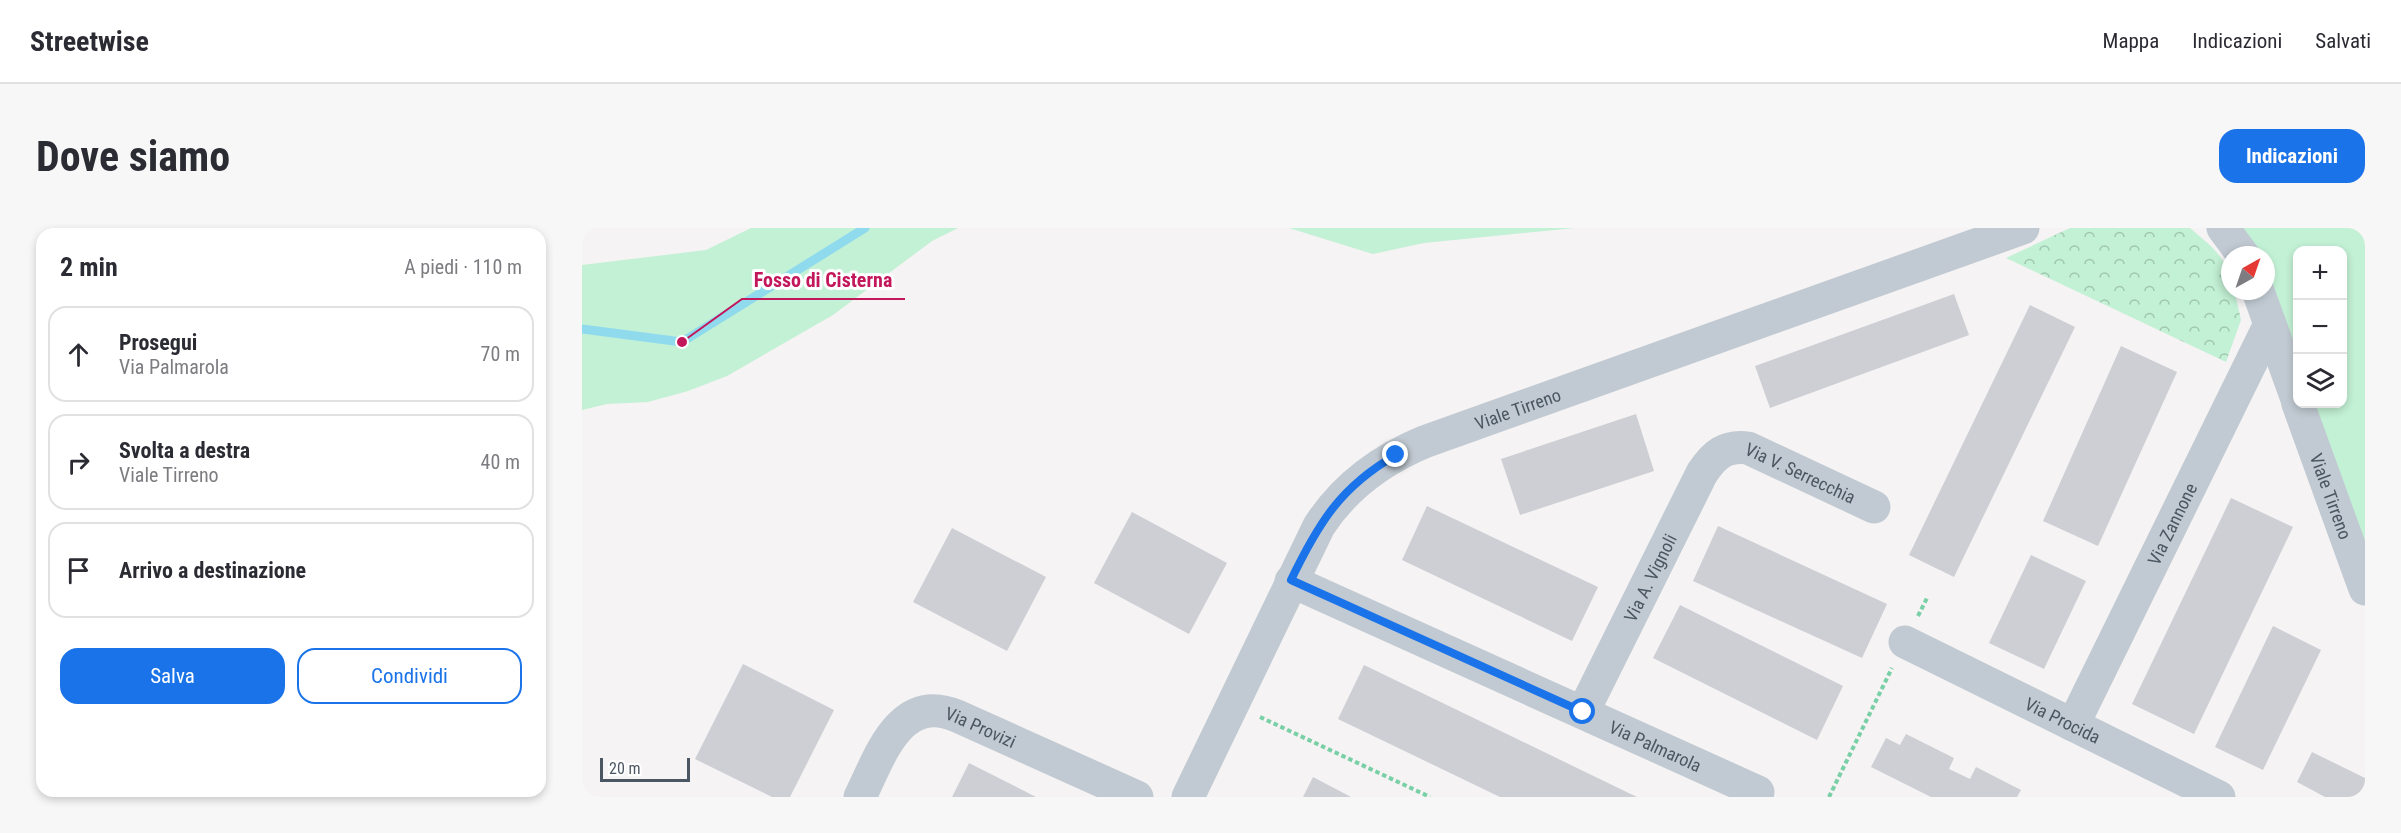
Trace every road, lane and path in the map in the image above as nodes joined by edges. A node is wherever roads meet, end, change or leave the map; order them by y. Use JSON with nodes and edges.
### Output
{"nodes":[{"id":1,"x":2023,"y":228,"type":"edge"},
{"id":2,"x":2223,"y":228,"type":"edge"},
{"id":3,"x":2236,"y":246,"type":"edge"},
{"id":4,"x":2261,"y":300,"type":"edge"},
{"id":5,"x":2270,"y":324,"type":"junction"},
{"id":6,"x":2293,"y":389,"type":"edge"},
{"id":7,"x":2300,"y":408,"type":"edge"},
{"id":8,"x":1724,"y":450,"type":"joint"},
{"id":9,"x":1874,"y":507,"type":"dead end"},
{"id":10,"x":1291,"y":580,"type":"junction"},
{"id":11,"x":2365,"y":589,"type":"edge"},
{"id":12,"x":1928,"y":596,"type":"dead end"},
{"id":13,"x":1905,"y":642,"type":"junction"},
{"id":14,"x":1233,"y":704,"type":"junction"},
{"id":15,"x":1583,"y":712,"type":"junction"},
{"id":16,"x":2073,"y":725,"type":"junction"},
{"id":17,"x":1758,"y":792,"type":"dead end"},
{"id":18,"x":860,"y":797,"type":"edge"},
{"id":19,"x":1137,"y":797,"type":"edge"},
{"id":20,"x":1188,"y":797,"type":"edge"},
{"id":21,"x":1430,"y":797,"type":"edge"},
{"id":22,"x":1829,"y":797,"type":"edge"},
{"id":23,"x":2219,"y":797,"type":"edge"}],
"edges":[{"from":1,"to":10,"type":"street","name":"Viale Tirreno"},
{"from":2,"to":3,"type":"street"},
{"from":4,"to":5,"type":"street","name":"Viale Tirreno"},
{"from":5,"to":6,"type":"street","name":"Viale Tirreno"},
{"from":5,"to":16,"type":"street","name":"Via Zannone"},
{"from":7,"to":11,"type":"street","name":"Viale Tirreno"},
{"from":8,"to":9,"type":"street","name":"Via V. Serrecchia"},
{"from":8,"to":15,"type":"street","name":"Via A. Vignoli"},
{"from":10,"to":14,"type":"street","name":"Viale Tirreno"},
{"from":10,"to":15,"type":"street","name":"Via Palmarola"},
{"from":12,"to":13,"type":"path"},
{"from":13,"to":16,"type":"street","name":"Via Procida"},
{"from":13,"to":22,"type":"path"},
{"from":14,"to":20,"type":"street","name":"Viale Tirreno"},
{"from":14,"to":21,"type":"path"},
{"from":15,"to":17,"type":"street","name":"Via Palmarola"},
{"from":16,"to":23,"type":"street","name":"Via Procida"},
{"from":18,"to":19,"type":"street","name":"Via Provizi"}]}
